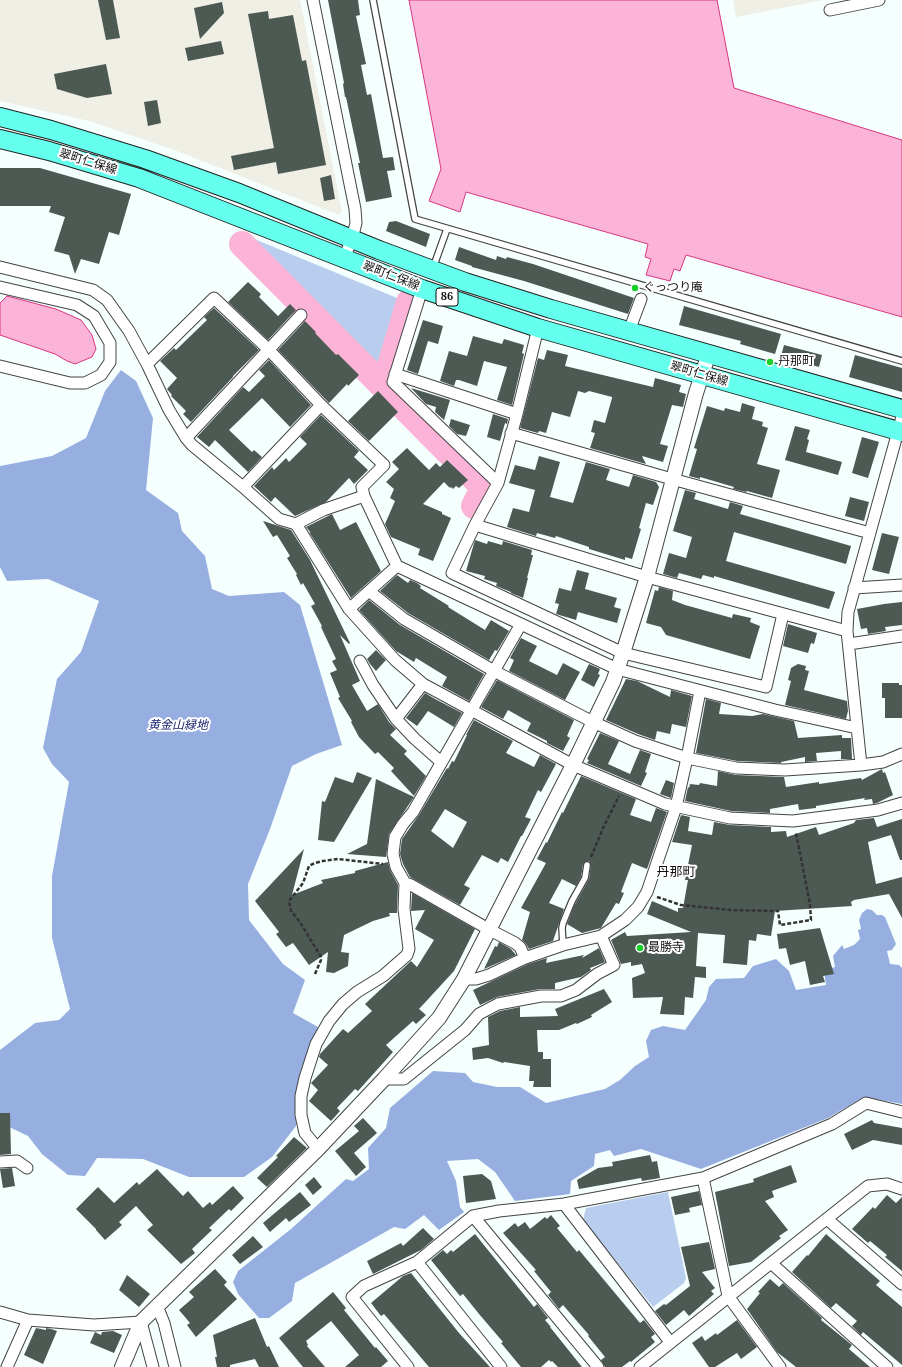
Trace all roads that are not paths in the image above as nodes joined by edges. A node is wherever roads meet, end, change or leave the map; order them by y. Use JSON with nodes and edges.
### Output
{"nodes":[{"id":1,"x":313,"y":0,"type":"edge"},
{"id":2,"x":373,"y":0,"type":"edge"},
{"id":3,"x":879,"y":0,"type":"edge"},
{"id":4,"x":830,"y":10,"type":"dead end"},
{"id":5,"x":0,"y":117,"type":"edge"},
{"id":6,"x":0,"y":139,"type":"edge"},
{"id":7,"x":263,"y":202,"type":"junction"},
{"id":8,"x":254,"y":222,"type":"junction"},
{"id":9,"x":447,"y":229,"type":"junction"},
{"id":10,"x":352,"y":239,"type":"junction"},
{"id":11,"x":344,"y":258,"type":"junction"},
{"id":12,"x":0,"y":267,"type":"edge"},
{"id":13,"x":432,"y":270,"type":"junction"},
{"id":14,"x":0,"y":287,"type":"edge"},
{"id":15,"x":422,"y":289,"type":"junction"},
{"id":16,"x":641,"y":299,"type":"dead end"},
{"id":17,"x":301,"y":315,"type":"dead end"},
{"id":18,"x":538,"y":328,"type":"junction"},
{"id":19,"x":628,"y":331,"type":"junction"},
{"id":20,"x":268,"y":349,"type":"junction"},
{"id":21,"x":709,"y":353,"type":"junction"},
{"id":22,"x":902,"y":360,"type":"edge"},
{"id":23,"x":147,"y":364,"type":"junction"},
{"id":24,"x":0,"y":366,"type":"edge"},
{"id":25,"x":395,"y":374,"type":"junction"},
{"id":26,"x":702,"y":375,"type":"junction"},
{"id":27,"x":321,"y":405,"type":"junction"},
{"id":28,"x":902,"y":409,"type":"edge"},
{"id":29,"x":517,"y":414,"type":"junction"},
{"id":30,"x":901,"y":427,"type":"edge"},
{"id":31,"x":512,"y":433,"type":"junction"},
{"id":32,"x":186,"y":438,"type":"junction"},
{"id":33,"x":672,"y":479,"type":"junction"},
{"id":34,"x":498,"y":483,"type":"junction"},
{"id":35,"x":243,"y":487,"type":"junction"},
{"id":36,"x":364,"y":496,"type":"junction"},
{"id":37,"x":296,"y":524,"type":"junction"},
{"id":38,"x":475,"y":525,"type":"junction"},
{"id":39,"x":870,"y":533,"type":"junction"},
{"id":40,"x":397,"y":566,"type":"junction"},
{"id":41,"x":647,"y":577,"type":"junction"},
{"id":42,"x":902,"y":585,"type":"edge"},
{"id":43,"x":854,"y":588,"type":"junction"},
{"id":44,"x":369,"y":591,"type":"junction"},
{"id":45,"x":349,"y":609,"type":"junction"},
{"id":46,"x":783,"y":614,"type":"junction"},
{"id":47,"x":521,"y":624,"type":"junction"},
{"id":48,"x":847,"y":631,"type":"junction"},
{"id":49,"x":902,"y":636,"type":"edge"},
{"id":50,"x":849,"y":644,"type":"junction"},
{"id":51,"x":623,"y":653,"type":"junction"},
{"id":52,"x":360,"y":661,"type":"dead end"},
{"id":53,"x":617,"y":669,"type":"junction"},
{"id":54,"x":494,"y":671,"type":"junction"},
{"id":55,"x":423,"y":684,"type":"junction"},
{"id":56,"x":700,"y":691,"type":"junction"},
{"id":57,"x":471,"y":711,"type":"junction"},
{"id":58,"x":396,"y":719,"type":"junction"},
{"id":59,"x":594,"y":722,"type":"junction"},
{"id":60,"x":857,"y":728,"type":"junction"},
{"id":61,"x":902,"y":754,"type":"edge"},
{"id":62,"x":687,"y":758,"type":"junction"},
{"id":63,"x":441,"y":762,"type":"junction"},
{"id":64,"x":573,"y":764,"type":"junction"},
{"id":65,"x":861,"y":766,"type":"junction"},
{"id":66,"x":902,"y":803,"type":"edge"},
{"id":67,"x":676,"y":807,"type":"junction"},
{"id":68,"x":587,"y":865,"type":"road end"},
{"id":69,"x":405,"y":882,"type":"junction"},
{"id":70,"x":490,"y":930,"type":"junction"},
{"id":71,"x":601,"y":936,"type":"junction"},
{"id":72,"x":563,"y":945,"type":"junction"},
{"id":73,"x":525,"y":958,"type":"junction"},
{"id":74,"x":464,"y":979,"type":"junction"},
{"id":75,"x":384,"y":1079,"type":"junction"},
{"id":76,"x":902,"y":1112,"type":"edge"},
{"id":77,"x":318,"y":1149,"type":"junction"},
{"id":78,"x":0,"y":1162,"type":"edge"},
{"id":79,"x":26,"y":1168,"type":"dead end"},
{"id":80,"x":703,"y":1178,"type":"junction"},
{"id":81,"x":902,"y":1189,"type":"edge"},
{"id":82,"x":564,"y":1204,"type":"junction"},
{"id":83,"x":473,"y":1216,"type":"junction"},
{"id":84,"x":827,"y":1219,"type":"junction"},
{"id":85,"x":417,"y":1262,"type":"junction"},
{"id":86,"x":771,"y":1263,"type":"junction"},
{"id":87,"x":902,"y":1284,"type":"edge"},
{"id":88,"x":728,"y":1296,"type":"junction"},
{"id":89,"x":157,"y":1306,"type":"junction"},
{"id":90,"x":0,"y":1312,"type":"edge"},
{"id":91,"x":28,"y":1320,"type":"junction"},
{"id":92,"x":141,"y":1322,"type":"junction"},
{"id":93,"x":670,"y":1342,"type":"junction"},
{"id":94,"x":7,"y":1367,"type":"edge"},
{"id":95,"x":122,"y":1367,"type":"edge"},
{"id":96,"x":153,"y":1367,"type":"edge"},
{"id":97,"x":175,"y":1367,"type":"edge"},
{"id":98,"x":408,"y":1367,"type":"edge"},
{"id":99,"x":501,"y":1367,"type":"edge"},
{"id":100,"x":598,"y":1367,"type":"edge"},
{"id":101,"x":640,"y":1367,"type":"edge"},
{"id":102,"x":780,"y":1367,"type":"edge"},
{"id":103,"x":887,"y":1367,"type":"edge"}],
"edges":[{"from":1,"to":10,"type":"street"},
{"from":2,"to":9,"type":"lane"},
{"from":3,"to":4,"type":"street"},
{"from":5,"to":7,"type":"main road","name":"翠町仁保線","number":"86"},
{"from":6,"to":8,"type":"main road","name":"翠町仁保線","number":"86"},
{"from":7,"to":8,"type":"street"},
{"from":7,"to":10,"type":"main road","name":"翠町仁保線","number":"86"},
{"from":8,"to":11,"type":"main road","name":"翠町仁保線","number":"86"},
{"from":9,"to":13,"type":"lane"},
{"from":9,"to":22,"type":"lane"},
{"from":10,"to":11,"type":"street"},
{"from":10,"to":13,"type":"main road","name":"翠町仁保線","number":"86"},
{"from":11,"to":15,"type":"main road","name":"翠町仁保線","number":"86"},
{"from":12,"to":23,"type":"street"},
{"from":13,"to":19,"type":"main road","name":"翠町仁保線","number":"86"},
{"from":14,"to":24,"type":"street"},
{"from":15,"to":18,"type":"main road","name":"翠町仁保線","number":"86"},
{"from":15,"to":25,"type":"street"},
{"from":16,"to":19,"type":"street"},
{"from":17,"to":20,"type":"street"},
{"from":18,"to":26,"type":"main road","name":"翠町仁保線","number":"86"},
{"from":18,"to":29,"type":"street"},
{"from":19,"to":21,"type":"main road","name":"翠町仁保線","number":"86"},
{"from":20,"to":23,"type":"street"},
{"from":20,"to":27,"type":"street"},
{"from":20,"to":32,"type":"street"},
{"from":21,"to":26,"type":"street"},
{"from":21,"to":28,"type":"main road","name":"翠町仁保線","number":"86"},
{"from":23,"to":32,"type":"street"},
{"from":25,"to":29,"type":"street"},
{"from":25,"to":34,"type":"street"},
{"from":26,"to":30,"type":"main road","name":"翠町仁保線","number":"86"},
{"from":26,"to":33,"type":"street"},
{"from":27,"to":35,"type":"street"},
{"from":27,"to":36,"type":"street"},
{"from":29,"to":31,"type":"street"},
{"from":30,"to":39,"type":"street"},
{"from":31,"to":33,"type":"street"},
{"from":31,"to":34,"type":"street"},
{"from":32,"to":35,"type":"street"},
{"from":33,"to":39,"type":"street"},
{"from":33,"to":41,"type":"street"},
{"from":34,"to":38,"type":"street"},
{"from":35,"to":37,"type":"street"},
{"from":36,"to":37,"type":"street"},
{"from":36,"to":40,"type":"street"},
{"from":37,"to":45,"type":"street"},
{"from":38,"to":41,"type":"street"},
{"from":38,"to":51,"type":"street"},
{"from":39,"to":43,"type":"street"},
{"from":40,"to":44,"type":"street"},
{"from":40,"to":47,"type":"street"},
{"from":41,"to":46,"type":"street"},
{"from":41,"to":51,"type":"street"},
{"from":42,"to":43,"type":"street"},
{"from":43,"to":48,"type":"street"},
{"from":44,"to":45,"type":"street"},
{"from":44,"to":54,"type":"street"},
{"from":45,"to":55,"type":"street"},
{"from":46,"to":48,"type":"street"},
{"from":46,"to":51,"type":"street"},
{"from":47,"to":53,"type":"street"},
{"from":47,"to":54,"type":"street"},
{"from":48,"to":50,"type":"street"},
{"from":49,"to":50,"type":"street"},
{"from":50,"to":60,"type":"street"},
{"from":51,"to":53,"type":"street"},
{"from":52,"to":58,"type":"street"},
{"from":53,"to":56,"type":"street"},
{"from":53,"to":59,"type":"street"},
{"from":54,"to":57,"type":"street"},
{"from":54,"to":59,"type":"street"},
{"from":55,"to":57,"type":"street"},
{"from":55,"to":58,"type":"street"},
{"from":56,"to":60,"type":"street"},
{"from":56,"to":62,"type":"street"},
{"from":57,"to":63,"type":"street"},
{"from":57,"to":64,"type":"street"},
{"from":58,"to":63,"type":"street"},
{"from":59,"to":62,"type":"street"},
{"from":59,"to":64,"type":"street"},
{"from":60,"to":65,"type":"street"},
{"from":61,"to":65,"type":"street"},
{"from":62,"to":65,"type":"street"},
{"from":62,"to":67,"type":"street"},
{"from":63,"to":69,"type":"street"},
{"from":64,"to":67,"type":"street"},
{"from":64,"to":70,"type":"street"},
{"from":66,"to":67,"type":"street"},
{"from":67,"to":71,"type":"street"},
{"from":68,"to":72,"type":"lane"},
{"from":69,"to":70,"type":"street"},
{"from":69,"to":77,"type":"street"},
{"from":70,"to":73,"type":"street"},
{"from":70,"to":74,"type":"street"},
{"from":71,"to":72,"type":"street"},
{"from":71,"to":75,"type":"street"},
{"from":72,"to":73,"type":"street"},
{"from":73,"to":74,"type":"street"},
{"from":74,"to":75,"type":"street"},
{"from":75,"to":77,"type":"street"},
{"from":76,"to":80,"type":"street"},
{"from":77,"to":89,"type":"street"},
{"from":78,"to":79,"type":"street"},
{"from":80,"to":82,"type":"street"},
{"from":80,"to":88,"type":"street"},
{"from":81,"to":84,"type":"street"},
{"from":82,"to":83,"type":"street"},
{"from":82,"to":93,"type":"street"},
{"from":83,"to":85,"type":"street"},
{"from":83,"to":100,"type":"street"},
{"from":84,"to":86,"type":"street"},
{"from":84,"to":87,"type":"street"},
{"from":85,"to":98,"type":"street"},
{"from":85,"to":99,"type":"street"},
{"from":86,"to":88,"type":"street"},
{"from":86,"to":103,"type":"street"},
{"from":88,"to":93,"type":"street"},
{"from":88,"to":102,"type":"street"},
{"from":89,"to":92,"type":"street"},
{"from":89,"to":97,"type":"street"},
{"from":90,"to":91,"type":"street"},
{"from":91,"to":92,"type":"street"},
{"from":91,"to":94,"type":"street"},
{"from":92,"to":95,"type":"street"},
{"from":92,"to":96,"type":"street"},
{"from":93,"to":101,"type":"street"}]}
